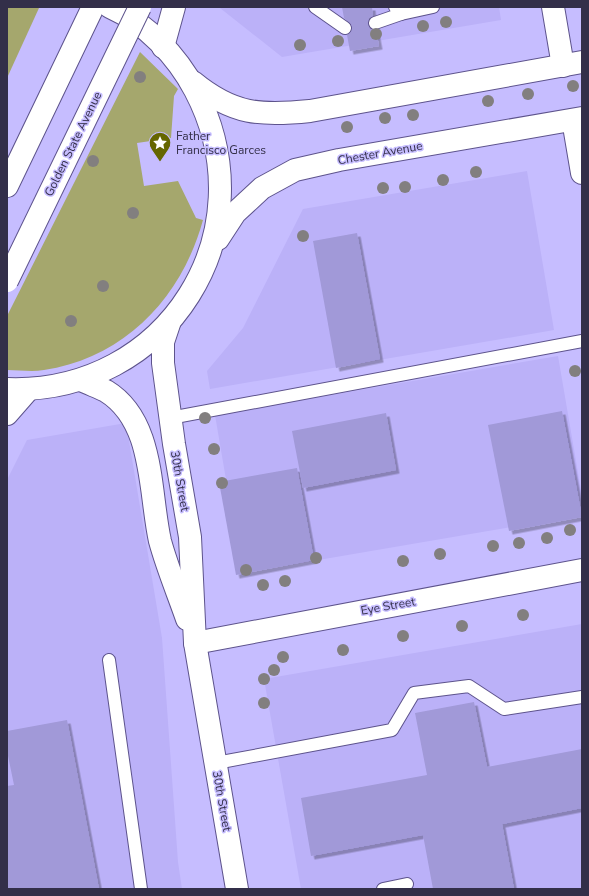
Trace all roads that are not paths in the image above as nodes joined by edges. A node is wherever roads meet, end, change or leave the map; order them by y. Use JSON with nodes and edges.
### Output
{"nodes":[{"id":1,"x":93,"y":7,"type":"edge"},
{"id":2,"x":110,"y":7,"type":"edge"},
{"id":3,"x":140,"y":7,"type":"edge"},
{"id":4,"x":174,"y":7,"type":"edge"},
{"id":5,"x":316,"y":7,"type":"edge"},
{"id":6,"x":433,"y":7,"type":"edge"},
{"id":7,"x":553,"y":7,"type":"edge"},
{"id":8,"x":398,"y":10,"type":"edge"},
{"id":9,"x":375,"y":23,"type":"dead end"},
{"id":10,"x":345,"y":28,"type":"dead end"},
{"id":11,"x":163,"y":47,"type":"junction"},
{"id":12,"x":573,"y":64,"type":"edge"},
{"id":13,"x":188,"y":77,"type":"junction"},
{"id":14,"x":578,"y":119,"type":"edge"},
{"id":15,"x":582,"y":173,"type":"edge"},
{"id":16,"x":7,"y":186,"type":"edge"},
{"id":17,"x":210,"y":250,"type":"junction"},
{"id":18,"x":7,"y":281,"type":"edge"},
{"id":19,"x":170,"y":321,"type":"junction"},
{"id":20,"x":582,"y":341,"type":"edge"},
{"id":21,"x":81,"y":380,"type":"junction"},
{"id":22,"x":17,"y":389,"type":"edge"},
{"id":23,"x":7,"y":414,"type":"edge"},
{"id":24,"x":170,"y":418,"type":"junction"},
{"id":25,"x":582,"y":570,"type":"edge"},
{"id":26,"x":195,"y":643,"type":"junction"},
{"id":27,"x":109,"y":660,"type":"dead end"},
{"id":28,"x":582,"y":698,"type":"edge"},
{"id":29,"x":216,"y":763,"type":"junction"},
{"id":30,"x":407,"y":884,"type":"dead end"},
{"id":31,"x":141,"y":889,"type":"edge"},
{"id":32,"x":237,"y":889,"type":"edge"},
{"id":33,"x":383,"y":889,"type":"edge"}],
"edges":[{"from":1,"to":16,"type":"main road"},
{"from":2,"to":11,"type":"main road"},
{"from":3,"to":18,"type":"main road","name":"Golden State Avenue","bridge":true},
{"from":4,"to":11,"type":"main road"},
{"from":5,"to":10,"type":"lane"},
{"from":6,"to":8,"type":"lane"},
{"from":7,"to":12,"type":"main road"},
{"from":8,"to":9,"type":"lane"},
{"from":11,"to":13,"type":"main road"},
{"from":12,"to":13,"type":"main road"},
{"from":13,"to":17,"type":"main road"},
{"from":14,"to":15,"type":"main road"},
{"from":14,"to":17,"type":"main road","name":"Chester Avenue"},
{"from":17,"to":19,"type":"main road"},
{"from":19,"to":21,"type":"main road"},
{"from":19,"to":24,"type":"main road","name":"30th Street"},
{"from":20,"to":24,"type":"lane"},
{"from":21,"to":22,"type":"main road"},
{"from":21,"to":26,"type":"main road","name":"30th Street"},
{"from":22,"to":23,"type":"main road"},
{"from":24,"to":26,"type":"main road","name":"30th Street"},
{"from":25,"to":26,"type":"main road","name":"Eye Street"},
{"from":26,"to":29,"type":"main road","name":"30th Street"},
{"from":27,"to":31,"type":"lane"},
{"from":28,"to":29,"type":"lane"},
{"from":29,"to":32,"type":"main road","name":"30th Street"},
{"from":30,"to":33,"type":"lane"}]}
